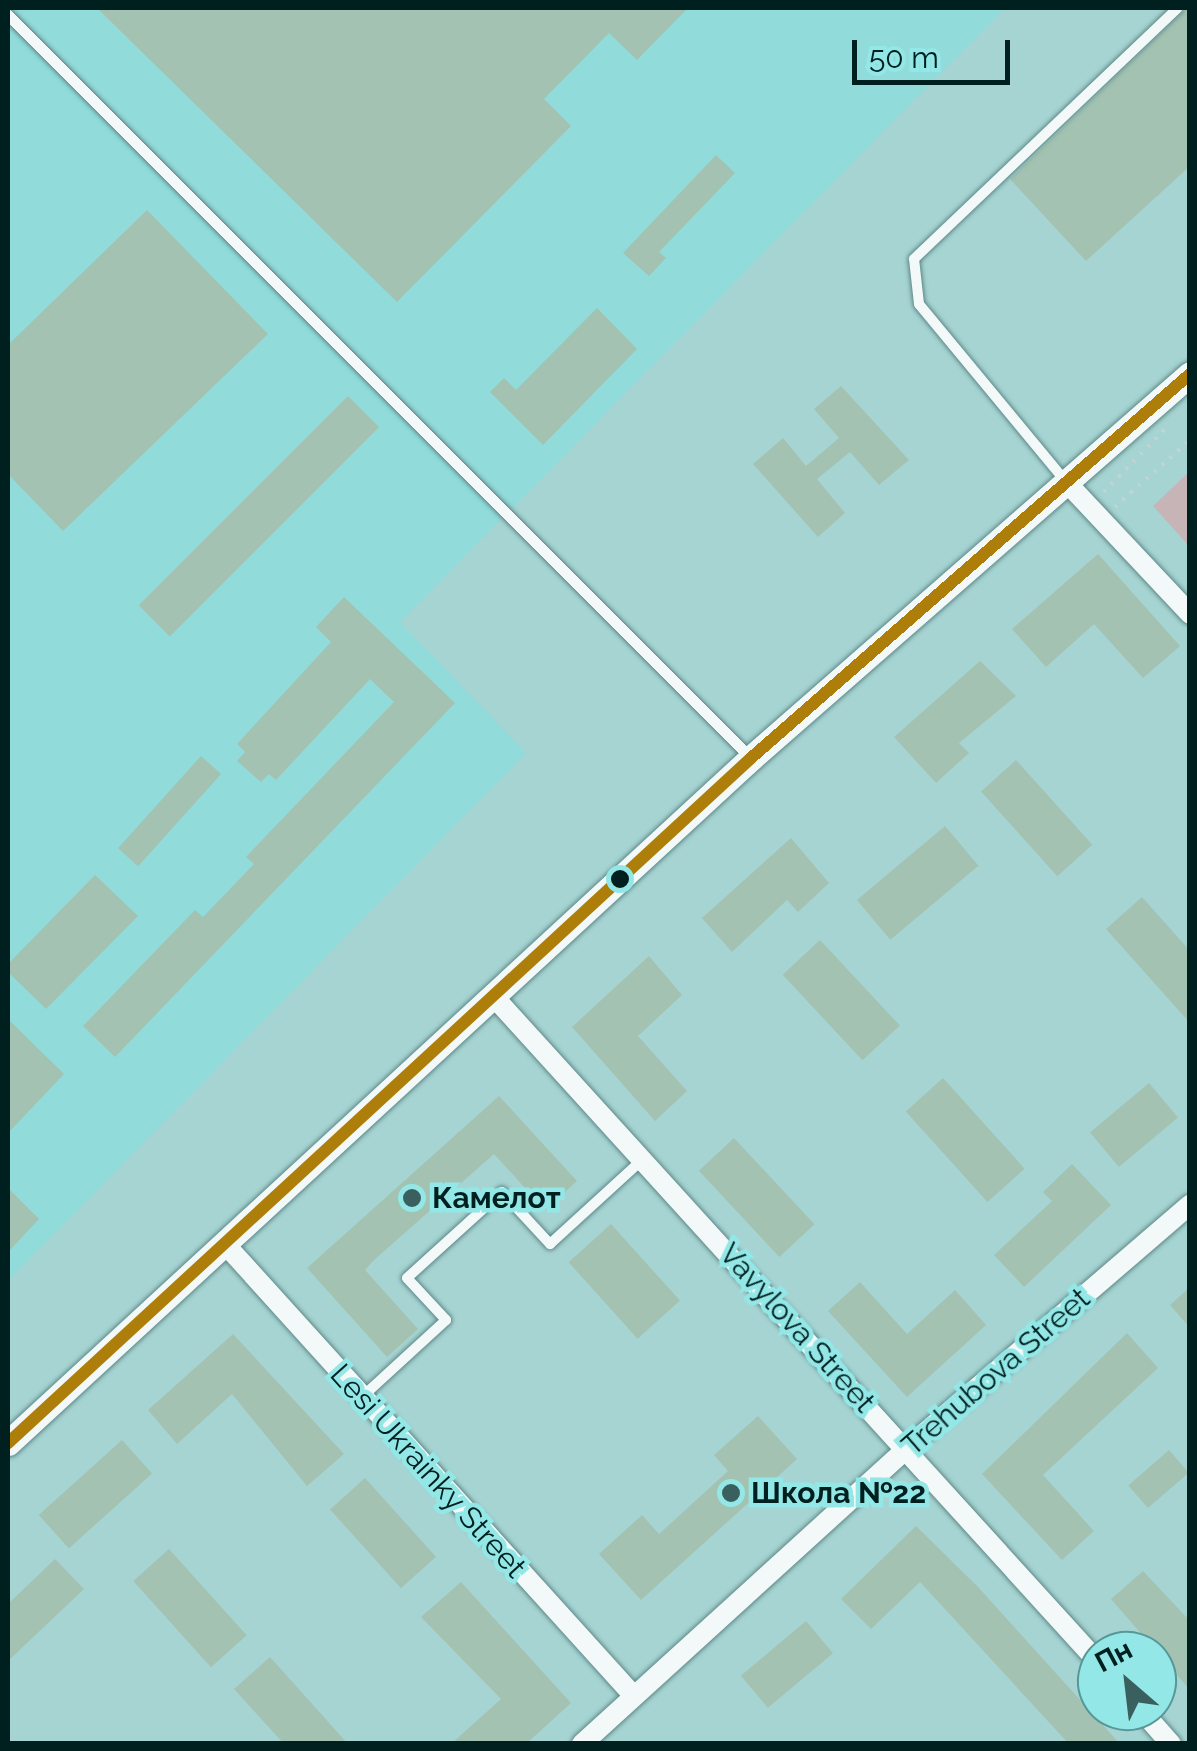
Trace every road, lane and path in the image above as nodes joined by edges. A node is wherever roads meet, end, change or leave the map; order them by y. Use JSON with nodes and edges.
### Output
{"nodes":[{"id":1,"x":1178,"y":8,"type":"edge"},
{"id":2,"x":8,"y":15,"type":"edge"},
{"id":3,"x":1190,"y":374,"type":"edge"},
{"id":4,"x":1175,"y":420,"type":"dead end"},
{"id":5,"x":1190,"y":440,"type":"edge"},
{"id":6,"x":1069,"y":484,"type":"junction"},
{"id":7,"x":1102,"y":519,"type":"junction"},
{"id":8,"x":1190,"y":614,"type":"edge"},
{"id":9,"x":751,"y":758,"type":"junction"},
{"id":10,"x":495,"y":998,"type":"junction"},
{"id":11,"x":643,"y":1159,"type":"junction"},
{"id":12,"x":1190,"y":1206,"type":"edge"},
{"id":13,"x":226,"y":1244,"type":"junction"},
{"id":14,"x":361,"y":1398,"type":"junction"},
{"id":15,"x":8,"y":1442,"type":"edge"},
{"id":16,"x":907,"y":1448,"type":"junction"},
{"id":17,"x":1077,"y":1639,"type":"edge"},
{"id":18,"x":633,"y":1695,"type":"junction"},
{"id":19,"x":582,"y":1744,"type":"edge"}],
"edges":[{"from":1,"to":6,"type":"lane"},
{"from":2,"to":9,"type":"lane"},
{"from":3,"to":6,"type":"street"},
{"from":4,"to":7,"type":"path"},
{"from":5,"to":7,"type":"path"},
{"from":6,"to":7,"type":"street"},
{"from":6,"to":9,"type":"street"},
{"from":7,"to":8,"type":"street"},
{"from":9,"to":10,"type":"street"},
{"from":10,"to":11,"type":"street","name":"Vavylova Street"},
{"from":10,"to":13,"type":"street"},
{"from":11,"to":14,"type":"lane"},
{"from":11,"to":16,"type":"street","name":"Vavylova Street"},
{"from":12,"to":16,"type":"street","name":"Trehubova Street"},
{"from":13,"to":14,"type":"street","name":"Lesi Ukrainky Street"},
{"from":13,"to":15,"type":"street"},
{"from":14,"to":18,"type":"street","name":"Lesi Ukrainky Street"},
{"from":16,"to":17,"type":"street","name":"Vavylova Street"},
{"from":16,"to":18,"type":"street","name":"Trehubova Street"},
{"from":18,"to":19,"type":"street","name":"Trehubova Street"}]}
